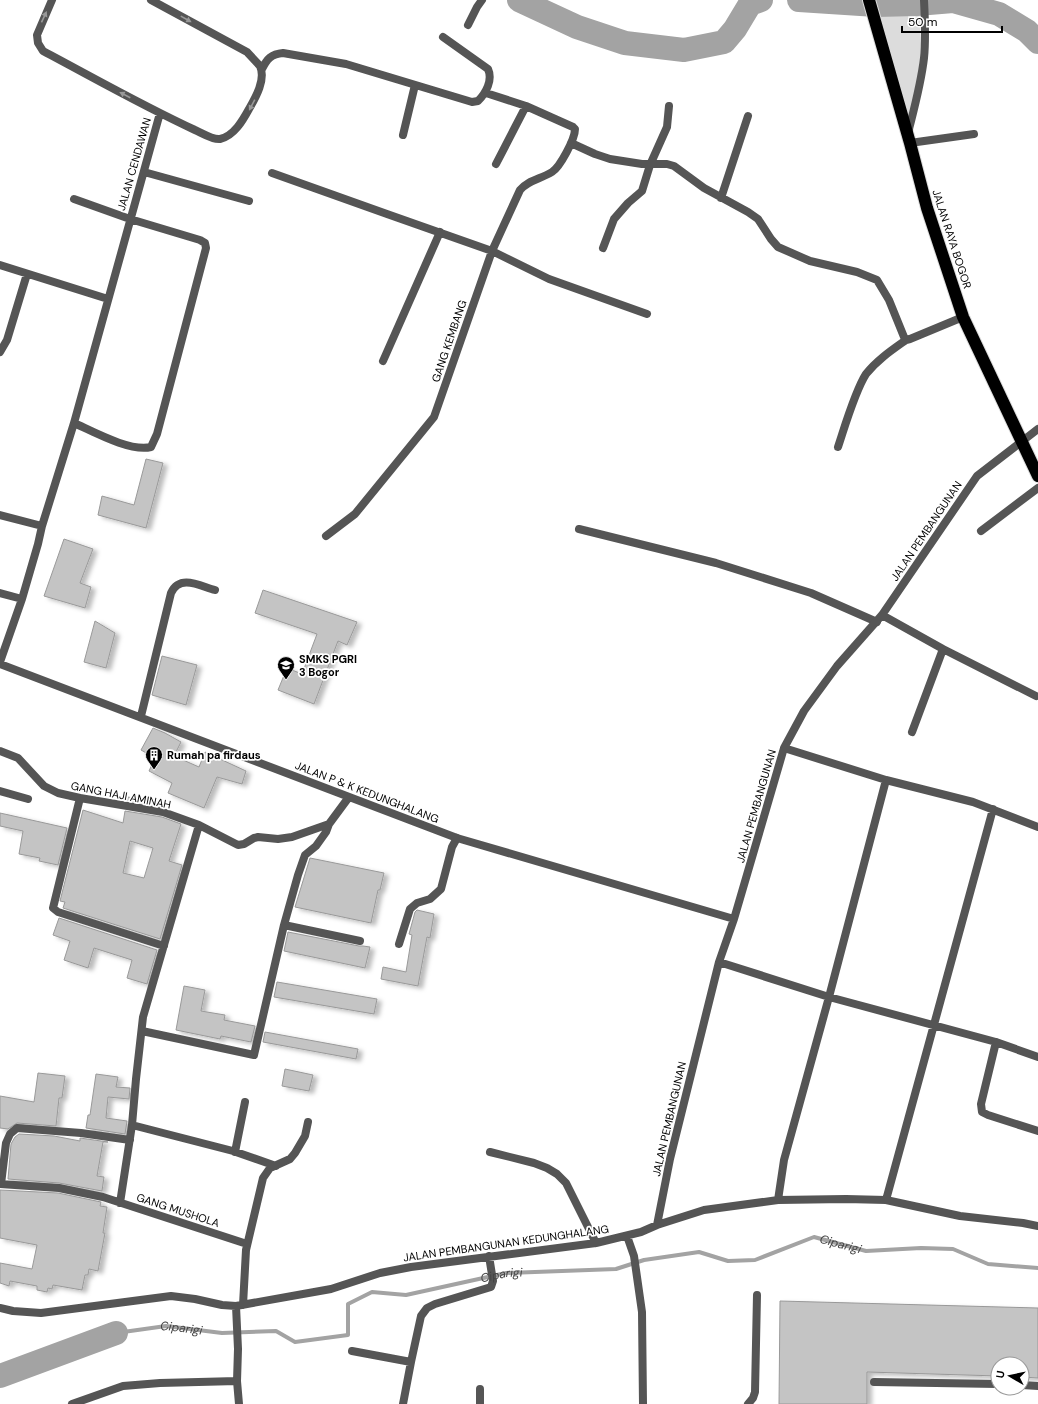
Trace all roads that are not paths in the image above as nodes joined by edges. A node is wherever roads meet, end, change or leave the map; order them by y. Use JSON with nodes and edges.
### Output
{"nodes":[{"id":1,"x":52,"y":0,"type":"edge"},
{"id":2,"x":151,"y":0,"type":"edge"},
{"id":3,"x":482,"y":0,"type":"edge"},
{"id":4,"x":869,"y":0,"type":"edge"},
{"id":5,"x":924,"y":0,"type":"edge"},
{"id":6,"x":468,"y":25,"type":"dead end"},
{"id":7,"x":443,"y":37,"type":"dead end"},
{"id":8,"x":262,"y":69,"type":"junction"},
{"id":9,"x":415,"y":85,"type":"junction"},
{"id":10,"x":486,"y":93,"type":"junction"},
{"id":11,"x":526,"y":106,"type":"junction"},
{"id":12,"x":669,"y":106,"type":"dead end"},
{"id":13,"x":160,"y":113,"type":"junction"},
{"id":14,"x":748,"y":116,"type":"dead end"},
{"id":15,"x":974,"y":134,"type":"dead end"},
{"id":16,"x":403,"y":135,"type":"dead end"},
{"id":17,"x":909,"y":139,"type":"junction"},
{"id":18,"x":571,"y":143,"type":"junction"},
{"id":19,"x":496,"y":164,"type":"dead end"},
{"id":20,"x":650,"y":165,"type":"junction"},
{"id":21,"x":144,"y":172,"type":"junction"},
{"id":22,"x":272,"y":172,"type":"dead end"},
{"id":23,"x":721,"y":198,"type":"junction"},
{"id":24,"x":74,"y":199,"type":"dead end"},
{"id":25,"x":249,"y":201,"type":"dead end"},
{"id":26,"x":130,"y":218,"type":"junction"},
{"id":27,"x":440,"y":232,"type":"junction"},
{"id":28,"x":603,"y":248,"type":"dead end"},
{"id":29,"x":492,"y":250,"type":"junction"},
{"id":30,"x":0,"y":265,"type":"edge"},
{"id":31,"x":27,"y":274,"type":"junction"},
{"id":32,"x":108,"y":298,"type":"junction"},
{"id":33,"x":647,"y":314,"type":"dead end"},
{"id":34,"x":963,"y":317,"type":"junction"},
{"id":35,"x":3,"y":339,"type":"edge"},
{"id":36,"x":906,"y":340,"type":"junction"},
{"id":37,"x":0,"y":352,"type":"edge"},
{"id":38,"x":383,"y":361,"type":"dead end"},
{"id":39,"x":74,"y":423,"type":"junction"},
{"id":40,"x":1038,"y":429,"type":"edge"},
{"id":41,"x":1023,"y":442,"type":"junction"},
{"id":42,"x":838,"y":447,"type":"dead end"},
{"id":43,"x":1038,"y":476,"type":"edge"},
{"id":44,"x":1038,"y":488,"type":"edge"},
{"id":45,"x":0,"y":515,"type":"edge"},
{"id":46,"x":42,"y":526,"type":"junction"},
{"id":47,"x":579,"y":529,"type":"dead end"},
{"id":48,"x":981,"y":531,"type":"dead end"},
{"id":49,"x":326,"y":536,"type":"dead end"},
{"id":50,"x":215,"y":590,"type":"dead end"},
{"id":51,"x":0,"y":593,"type":"edge"},
{"id":52,"x":22,"y":599,"type":"junction"},
{"id":53,"x":882,"y":615,"type":"junction"},
{"id":54,"x":877,"y":622,"type":"junction"},
{"id":55,"x":943,"y":649,"type":"junction"},
{"id":56,"x":0,"y":663,"type":"edge"},
{"id":57,"x":1036,"y":696,"type":"dead end"},
{"id":58,"x":141,"y":716,"type":"junction"},
{"id":59,"x":912,"y":732,"type":"dead end"},
{"id":60,"x":784,"y":748,"type":"junction"},
{"id":61,"x":0,"y":751,"type":"edge"},
{"id":62,"x":886,"y":780,"type":"junction"},
{"id":63,"x":0,"y":791,"type":"edge"},
{"id":64,"x":349,"y":797,"type":"junction"},
{"id":65,"x":80,"y":798,"type":"junction"},
{"id":66,"x":28,"y":799,"type":"dead end"},
{"id":67,"x":993,"y":809,"type":"junction"},
{"id":68,"x":329,"y":824,"type":"junction"},
{"id":69,"x":199,"y":825,"type":"junction"},
{"id":70,"x":1038,"y":827,"type":"edge"},
{"id":71,"x":457,"y":838,"type":"junction"},
{"id":72,"x":734,"y":919,"type":"junction"},
{"id":73,"x":284,"y":925,"type":"junction"},
{"id":74,"x":360,"y":941,"type":"dead end"},
{"id":75,"x":399,"y":944,"type":"dead end"},
{"id":76,"x":164,"y":946,"type":"junction"},
{"id":77,"x":719,"y":962,"type":"junction"},
{"id":78,"x":829,"y":997,"type":"junction"},
{"id":79,"x":934,"y":1025,"type":"junction"},
{"id":80,"x":142,"y":1031,"type":"junction"},
{"id":81,"x":996,"y":1042,"type":"junction"},
{"id":82,"x":1038,"y":1055,"type":"edge"},
{"id":83,"x":244,"y":1102,"type":"dead end"},
{"id":84,"x":308,"y":1122,"type":"dead end"},
{"id":85,"x":132,"y":1125,"type":"junction"},
{"id":86,"x":1038,"y":1131,"type":"edge"},
{"id":87,"x":130,"y":1140,"type":"junction"},
{"id":88,"x":235,"y":1152,"type":"junction"},
{"id":89,"x":490,"y":1152,"type":"dead end"},
{"id":90,"x":276,"y":1166,"type":"junction"},
{"id":91,"x":0,"y":1184,"type":"edge"},
{"id":92,"x":778,"y":1200,"type":"junction"},
{"id":93,"x":886,"y":1200,"type":"junction"},
{"id":94,"x":120,"y":1203,"type":"junction"},
{"id":95,"x":657,"y":1225,"type":"junction"},
{"id":96,"x":1038,"y":1226,"type":"edge"},
{"id":97,"x":627,"y":1236,"type":"junction"},
{"id":98,"x":596,"y":1243,"type":"junction"},
{"id":99,"x":247,"y":1244,"type":"junction"},
{"id":100,"x":490,"y":1259,"type":"junction"},
{"id":101,"x":758,"y":1295,"type":"dead end"},
{"id":102,"x":239,"y":1306,"type":"junction"},
{"id":103,"x":0,"y":1308,"type":"edge"},
{"id":104,"x":352,"y":1351,"type":"dead end"},
{"id":105,"x":411,"y":1362,"type":"junction"},
{"id":106,"x":237,"y":1381,"type":"junction"},
{"id":107,"x":874,"y":1382,"type":"dead end"},
{"id":108,"x":990,"y":1384,"type":"edge"},
{"id":109,"x":480,"y":1390,"type":"dead end"},
{"id":110,"x":72,"y":1404,"type":"edge"},
{"id":111,"x":239,"y":1404,"type":"edge"},
{"id":112,"x":403,"y":1404,"type":"edge"},
{"id":113,"x":480,"y":1404,"type":"edge"},
{"id":114,"x":642,"y":1404,"type":"edge"},
{"id":115,"x":748,"y":1404,"type":"edge"}],
"edges":[{"from":13,"to":1,"type":"street","one_way":true},
{"from":2,"to":8,"type":"street","one_way":true},
{"from":3,"to":6,"type":"street"},
{"from":4,"to":17,"type":"highway","name":"JALAN RAYA BOGOR"},
{"from":5,"to":17,"type":"street"},
{"from":7,"to":10,"type":"street"},
{"from":8,"to":9,"type":"street"},
{"from":8,"to":13,"type":"street","name":"JALAN CENDAWAN","one_way":true},
{"from":9,"to":10,"type":"street"},
{"from":9,"to":16,"type":"street"},
{"from":10,"to":11,"type":"street"},
{"from":11,"to":18,"type":"street"},
{"from":11,"to":19,"type":"street"},
{"from":12,"to":20,"type":"street"},
{"from":13,"to":21,"type":"street","name":"JALAN CENDAWAN"},
{"from":14,"to":23,"type":"street"},
{"from":15,"to":17,"type":"street"},
{"from":17,"to":34,"type":"highway","name":"JALAN RAYA BOGOR"},
{"from":18,"to":20,"type":"street"},
{"from":18,"to":29,"type":"street","name":"GANG KEMBANG"},
{"from":20,"to":23,"type":"street"},
{"from":20,"to":28,"type":"street"},
{"from":21,"to":25,"type":"street"},
{"from":21,"to":26,"type":"street","name":"JALAN CENDAWAN"},
{"from":22,"to":27,"type":"street"},
{"from":23,"to":36,"type":"street"},
{"from":24,"to":26,"type":"street"},
{"from":26,"to":32,"type":"street","name":"JALAN CENDAWAN"},
{"from":26,"to":39,"type":"street"},
{"from":27,"to":29,"type":"street"},
{"from":27,"to":38,"type":"street"},
{"from":29,"to":33,"type":"street"},
{"from":29,"to":49,"type":"street","name":"GANG KEMBANG"},
{"from":30,"to":31,"type":"street"},
{"from":31,"to":32,"type":"street"},
{"from":31,"to":35,"type":"street"},
{"from":32,"to":39,"type":"street","name":"JALAN CENDAWAN"},
{"from":34,"to":36,"type":"street"},
{"from":34,"to":41,"type":"highway","name":"JALAN RAYA BOGOR"},
{"from":35,"to":37,"type":"street"},
{"from":36,"to":42,"type":"street"},
{"from":39,"to":46,"type":"street","name":"JALAN CENDAWAN"},
{"from":40,"to":41,"type":"street","name":"JALAN PEMBANGUNAN"},
{"from":41,"to":43,"type":"highway","name":"JALAN RAYA BOGOR"},
{"from":41,"to":53,"type":"street","name":"JALAN PEMBANGUNAN"},
{"from":44,"to":48,"type":"street"},
{"from":45,"to":46,"type":"street"},
{"from":46,"to":52,"type":"street","name":"JALAN CENDAWAN"},
{"from":47,"to":54,"type":"street"},
{"from":50,"to":58,"type":"street"},
{"from":51,"to":52,"type":"street"},
{"from":52,"to":56,"type":"street","name":"JALAN CENDAWAN"},
{"from":53,"to":54,"type":"street","name":"JALAN PEMBANGUNAN"},
{"from":53,"to":55,"type":"street"},
{"from":54,"to":60,"type":"street","name":"JALAN PEMBANGUNAN"},
{"from":55,"to":57,"type":"street"},
{"from":55,"to":59,"type":"street"},
{"from":56,"to":58,"type":"street","name":"JALAN P & K KEDUNGHALANG"},
{"from":58,"to":64,"type":"street","name":"JALAN P & K KEDUNGHALANG"},
{"from":60,"to":62,"type":"street"},
{"from":60,"to":72,"type":"street","name":"JALAN PEMBANGUNAN"},
{"from":61,"to":65,"type":"street","name":"GANG HAJI AMINAH"},
{"from":62,"to":67,"type":"street"},
{"from":62,"to":78,"type":"street"},
{"from":63,"to":66,"type":"street"},
{"from":64,"to":68,"type":"street"},
{"from":64,"to":71,"type":"street","name":"JALAN P & K KEDUNGHALANG"},
{"from":65,"to":69,"type":"street","name":"GANG HAJI AMINAH"},
{"from":65,"to":76,"type":"street"},
{"from":67,"to":70,"type":"street"},
{"from":67,"to":79,"type":"street"},
{"from":68,"to":69,"type":"street","name":"GANG HAJI AMINAH"},
{"from":68,"to":73,"type":"street"},
{"from":69,"to":76,"type":"street"},
{"from":71,"to":72,"type":"street","name":"JALAN P & K KEDUNGHALANG"},
{"from":71,"to":75,"type":"street"},
{"from":72,"to":77,"type":"street","name":"JALAN PEMBANGUNAN"},
{"from":73,"to":74,"type":"street"},
{"from":73,"to":80,"type":"street"},
{"from":76,"to":80,"type":"street"},
{"from":77,"to":78,"type":"street"},
{"from":77,"to":95,"type":"street","name":"JALAN PEMBANGUNAN"},
{"from":78,"to":79,"type":"street"},
{"from":78,"to":92,"type":"street"},
{"from":79,"to":81,"type":"street"},
{"from":79,"to":93,"type":"street"},
{"from":80,"to":85,"type":"street"},
{"from":81,"to":82,"type":"street"},
{"from":81,"to":86,"type":"street"},
{"from":83,"to":88,"type":"street"},
{"from":84,"to":90,"type":"street"},
{"from":85,"to":87,"type":"street"},
{"from":85,"to":88,"type":"street"},
{"from":87,"to":91,"type":"street"},
{"from":87,"to":94,"type":"street"},
{"from":88,"to":90,"type":"street"},
{"from":89,"to":98,"type":"street"},
{"from":90,"to":99,"type":"street"},
{"from":91,"to":94,"type":"street","name":"GANG MUSHOLA"},
{"from":92,"to":93,"type":"street","name":"JALAN PEMBANGUNAN KEDUNGHALANG"},
{"from":92,"to":95,"type":"street","name":"JALAN PEMBANGUNAN KEDUNGHALANG"},
{"from":93,"to":96,"type":"street","name":"JALAN PEMBANGUNAN KEDUNGHALANG"},
{"from":94,"to":99,"type":"street","name":"GANG MUSHOLA"},
{"from":95,"to":97,"type":"street","name":"JALAN PEMBANGUNAN KEDUNGHALANG"},
{"from":97,"to":98,"type":"street","name":"JALAN PEMBANGUNAN KEDUNGHALANG"},
{"from":97,"to":114,"type":"street"},
{"from":98,"to":100,"type":"street","name":"JALAN PEMBANGUNAN KEDUNGHALANG"},
{"from":99,"to":102,"type":"street"},
{"from":100,"to":102,"type":"street","name":"JALAN PEMBANGUNAN KEDUNGHALANG"},
{"from":100,"to":105,"type":"street"},
{"from":101,"to":115,"type":"street"},
{"from":102,"to":103,"type":"street","name":"JALAN PEMBANGUNAN KEDUNGHALANG"},
{"from":102,"to":106,"type":"street"},
{"from":104,"to":105,"type":"street"},
{"from":105,"to":112,"type":"street"},
{"from":106,"to":110,"type":"street"},
{"from":106,"to":111,"type":"street"},
{"from":107,"to":108,"type":"street"},
{"from":109,"to":113,"type":"street"}]}
